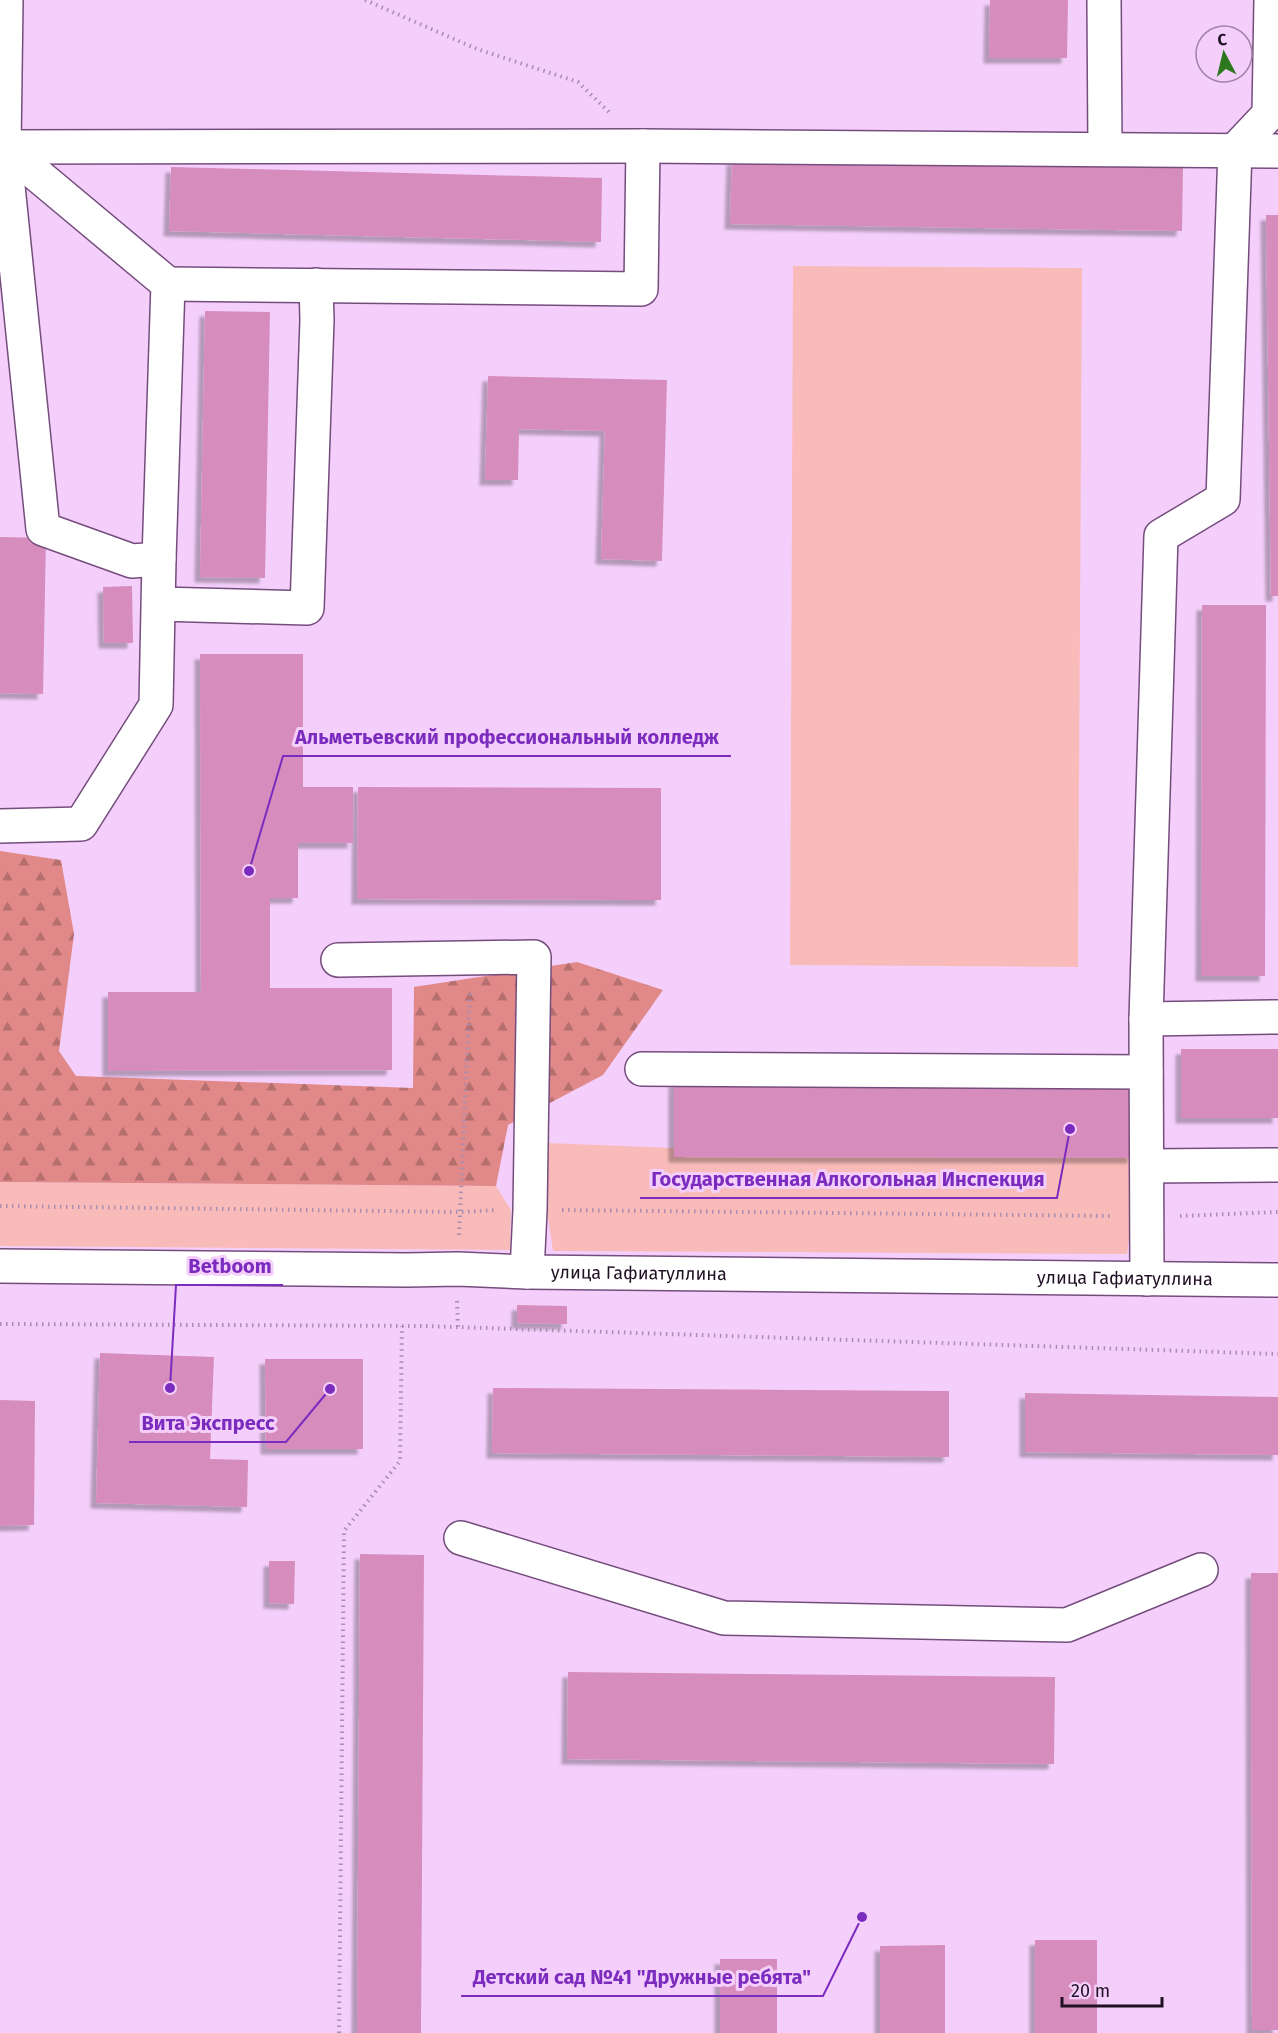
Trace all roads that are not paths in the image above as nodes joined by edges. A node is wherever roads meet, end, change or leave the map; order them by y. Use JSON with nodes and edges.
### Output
{"nodes":[{"id":1,"x":6,"y":0,"type":"edge"},
{"id":2,"x":1104,"y":0,"type":"edge"},
{"id":3,"x":1271,"y":0,"type":"edge"},
{"id":4,"x":643,"y":146,"type":"junction"},
{"id":5,"x":4,"y":147,"type":"junction"},
{"id":6,"x":1105,"y":149,"type":"junction"},
{"id":7,"x":1235,"y":150,"type":"junction"},
{"id":8,"x":1278,"y":151,"type":"edge"},
{"id":9,"x":168,"y":284,"type":"junction"},
{"id":10,"x":315,"y":285,"type":"junction"},
{"id":11,"x":159,"y":559,"type":"junction"},
{"id":12,"x":159,"y":604,"type":"junction"},
{"id":13,"x":0,"y":826,"type":"edge"},
{"id":14,"x":338,"y":960,"type":"dead end"},
{"id":15,"x":1278,"y":1017,"type":"edge"},
{"id":16,"x":1146,"y":1019,"type":"junction"},
{"id":17,"x":642,"y":1069,"type":"dead end"},
{"id":18,"x":1146,"y":1072,"type":"junction"},
{"id":19,"x":1278,"y":1165,"type":"edge"},
{"id":20,"x":1147,"y":1166,"type":"junction"},
{"id":21,"x":0,"y":1266,"type":"edge"},
{"id":22,"x":527,"y":1272,"type":"junction"},
{"id":23,"x":1147,"y":1279,"type":"junction"},
{"id":24,"x":1278,"y":1280,"type":"edge"},
{"id":25,"x":461,"y":1538,"type":"dead end"},
{"id":26,"x":1201,"y":1570,"type":"dead end"}],
"edges":[{"from":1,"to":5,"type":"street"},
{"from":2,"to":6,"type":"street"},
{"from":3,"to":7,"type":"street"},
{"from":4,"to":5,"type":"street"},
{"from":4,"to":6,"type":"street"},
{"from":4,"to":10,"type":"street"},
{"from":5,"to":9,"type":"street"},
{"from":5,"to":11,"type":"street"},
{"from":6,"to":7,"type":"street"},
{"from":7,"to":8,"type":"street"},
{"from":7,"to":16,"type":"street"},
{"from":9,"to":10,"type":"street"},
{"from":9,"to":11,"type":"street"},
{"from":10,"to":12,"type":"street"},
{"from":11,"to":12,"type":"street"},
{"from":12,"to":13,"type":"street"},
{"from":14,"to":22,"type":"street"},
{"from":15,"to":16,"type":"street"},
{"from":16,"to":18,"type":"street"},
{"from":17,"to":18,"type":"street"},
{"from":18,"to":20,"type":"street"},
{"from":19,"to":20,"type":"street"},
{"from":20,"to":23,"type":"street"},
{"from":21,"to":22,"type":"street","name":"улица Гафиатуллина"},
{"from":22,"to":23,"type":"street","name":"улица Гафиатуллина"},
{"from":23,"to":24,"type":"street","name":"улица Гафиатуллина"},
{"from":25,"to":26,"type":"street"}]}
